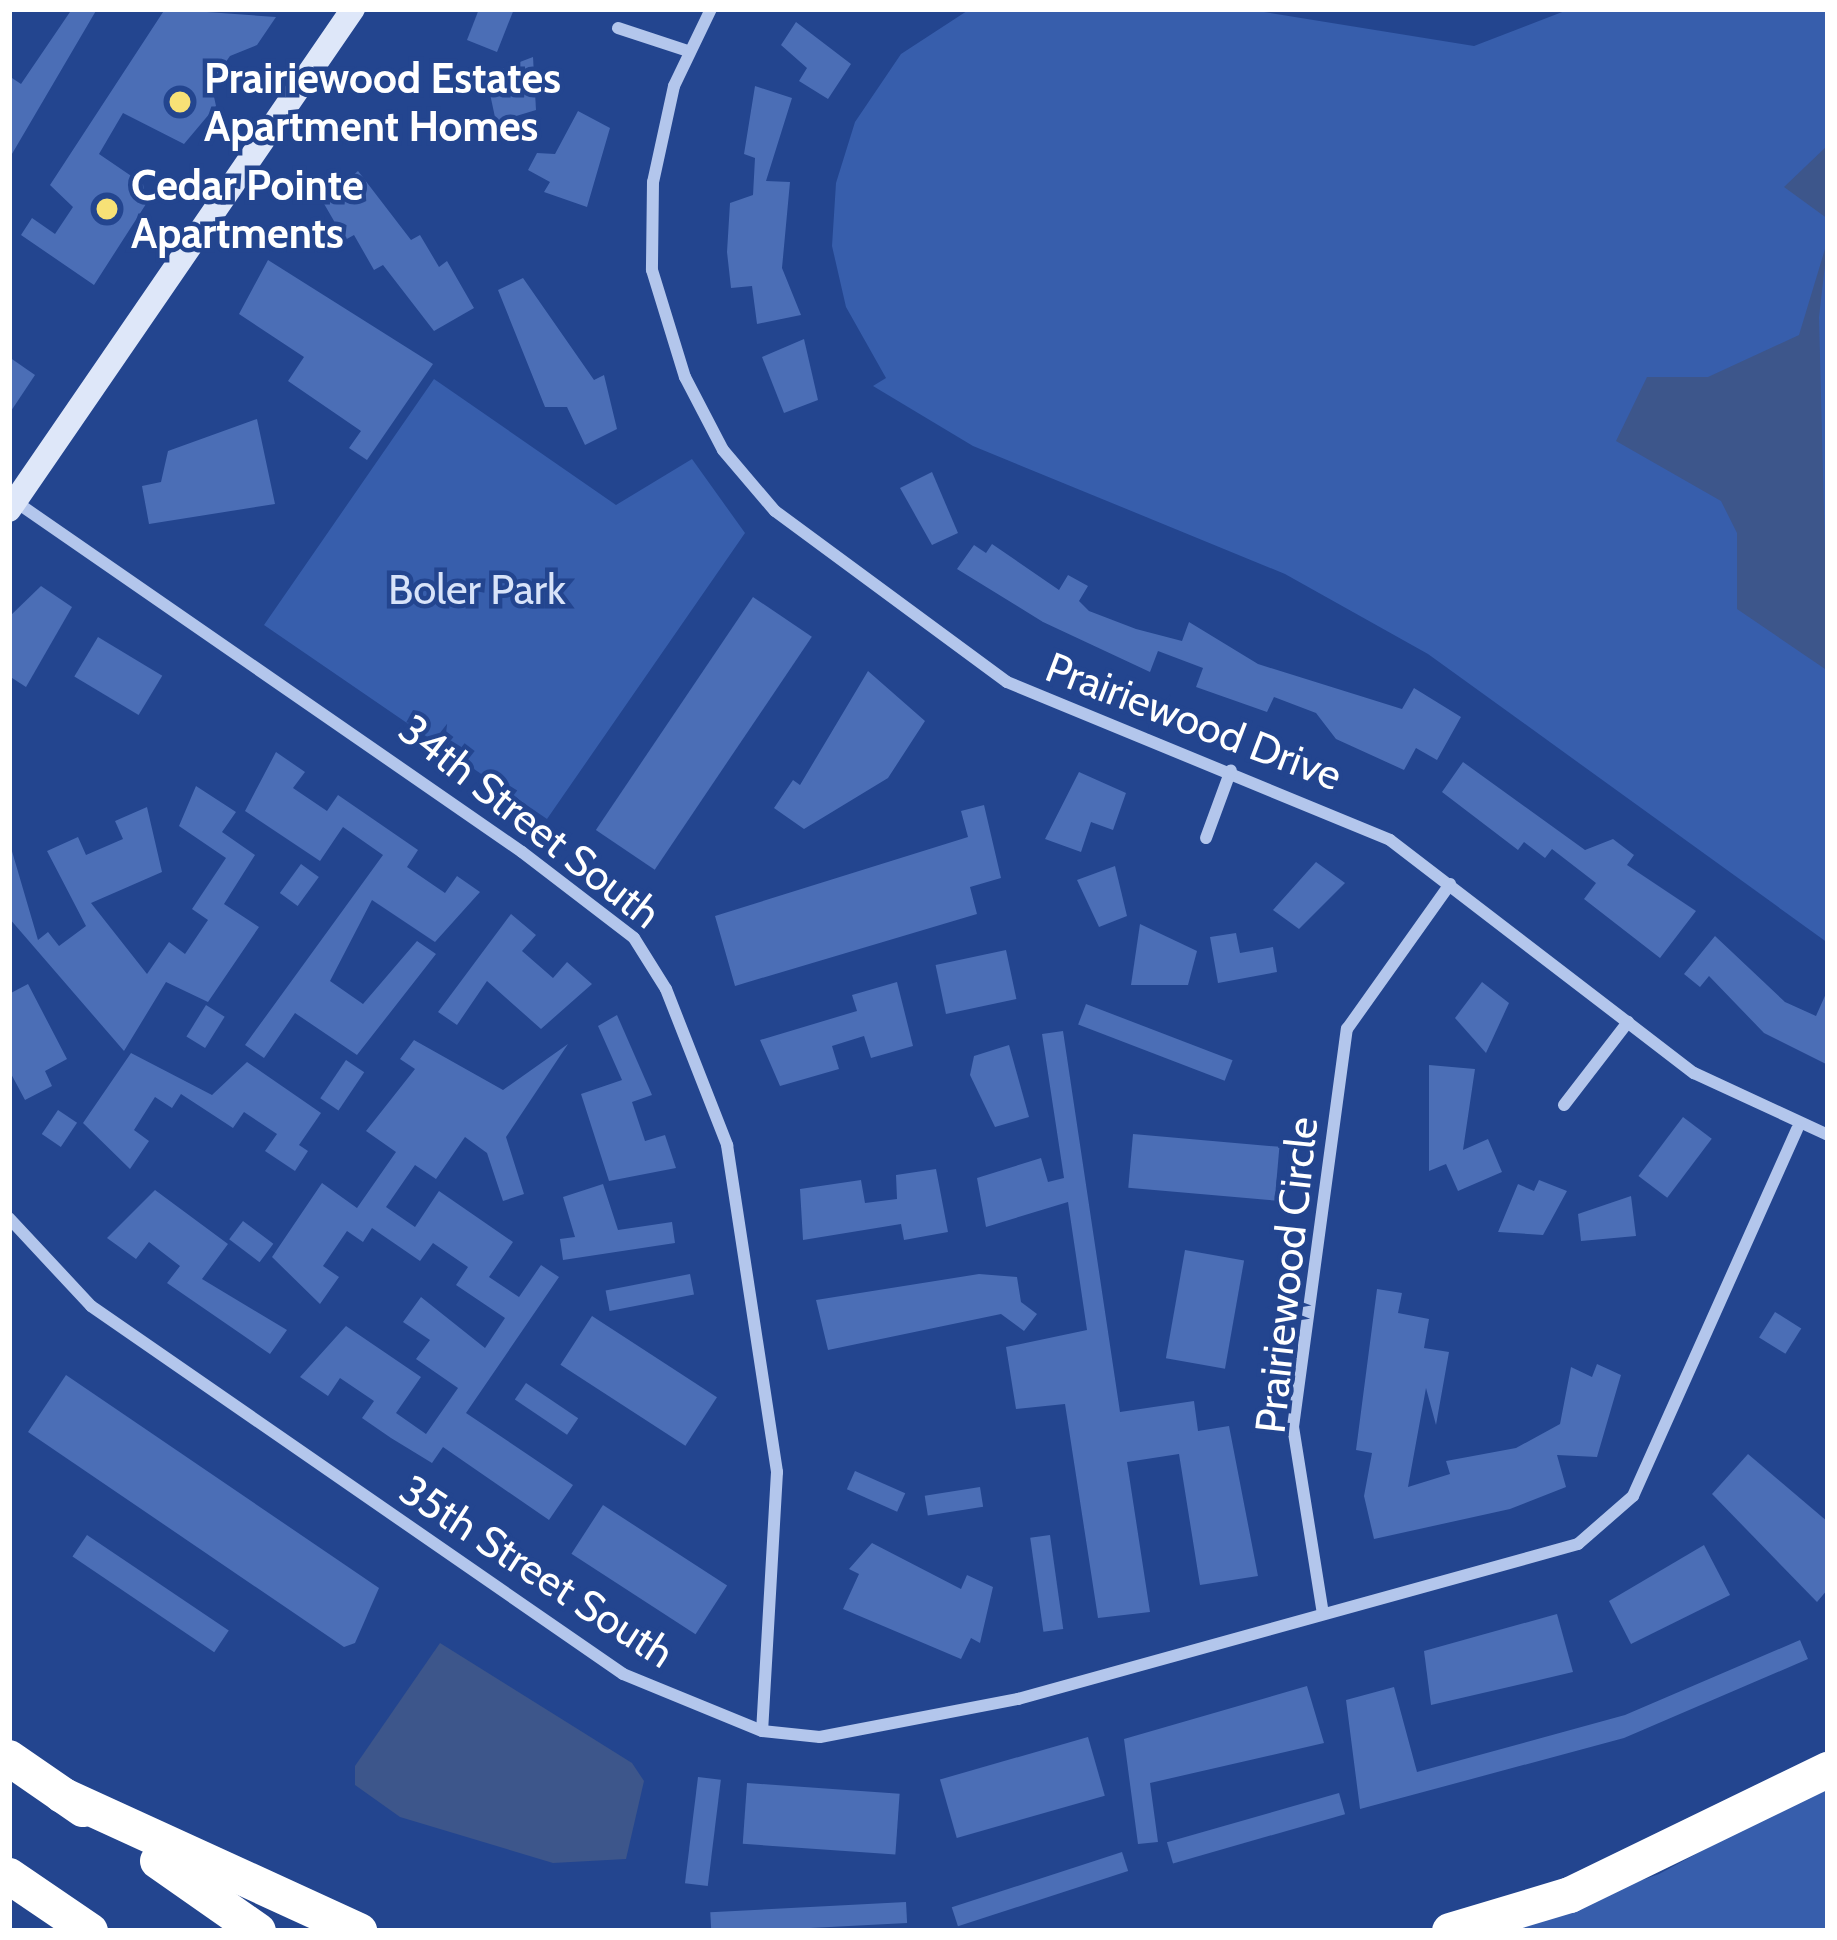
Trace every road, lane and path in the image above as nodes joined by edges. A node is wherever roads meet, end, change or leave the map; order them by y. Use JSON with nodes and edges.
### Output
{"nodes":[{"id":1,"x":353,"y":9,"type":"edge"},
{"id":2,"x":711,"y":9,"type":"edge"},
{"id":3,"x":618,"y":28,"type":"dead end"},
{"id":4,"x":688,"y":51,"type":"junction"},
{"id":5,"x":11,"y":502,"type":"edge"},
{"id":6,"x":1231,"y":770,"type":"junction"},
{"id":7,"x":1206,"y":838,"type":"dead end"},
{"id":8,"x":1450,"y":884,"type":"junction"},
{"id":9,"x":1628,"y":1022,"type":"junction"},
{"id":10,"x":1564,"y":1105,"type":"dead end"},
{"id":11,"x":1797,"y":1129,"type":"junction"},
{"id":12,"x":1828,"y":1135,"type":"edge"},
{"id":13,"x":9,"y":1218,"type":"edge"},
{"id":14,"x":1323,"y":1614,"type":"junction"},
{"id":15,"x":762,"y":1730,"type":"junction"},
{"id":16,"x":9,"y":1758,"type":"edge"},
{"id":17,"x":1828,"y":1770,"type":"edge"},
{"id":18,"x":62,"y":1795,"type":"junction"},
{"id":19,"x":9,"y":1876,"type":"edge"},
{"id":20,"x":90,"y":1931,"type":"edge"},
{"id":21,"x":258,"y":1931,"type":"edge"},
{"id":22,"x":359,"y":1931,"type":"edge"},
{"id":23,"x":1450,"y":1931,"type":"edge"}],
"edges":[{"from":1,"to":5,"type":"street"},
{"from":2,"to":4,"type":"street","name":"Prairiewood Drive"},
{"from":3,"to":4,"type":"street"},
{"from":4,"to":6,"type":"street","name":"Prairiewood Drive"},
{"from":5,"to":15,"type":"street","name":"34th Street South"},
{"from":6,"to":7,"type":"street"},
{"from":6,"to":8,"type":"street","name":"Prairiewood Drive"},
{"from":8,"to":9,"type":"street","name":"Prairiewood Drive"},
{"from":8,"to":14,"type":"street","name":"Prairiewood Circle"},
{"from":9,"to":10,"type":"street"},
{"from":9,"to":11,"type":"street","name":"Prairiewood Drive"},
{"from":11,"to":12,"type":"street","name":"Prairiewood Drive"},
{"from":11,"to":14,"type":"street"},
{"from":13,"to":15,"type":"street","name":"35th Street South"},
{"from":14,"to":15,"type":"street","name":"35th Street South"},
{"from":16,"to":18,"type":"highway"},
{"from":17,"to":23,"type":"highway"},
{"from":18,"to":21,"type":"highway"},
{"from":18,"to":22,"type":"highway"},
{"from":19,"to":20,"type":"highway"}]}
